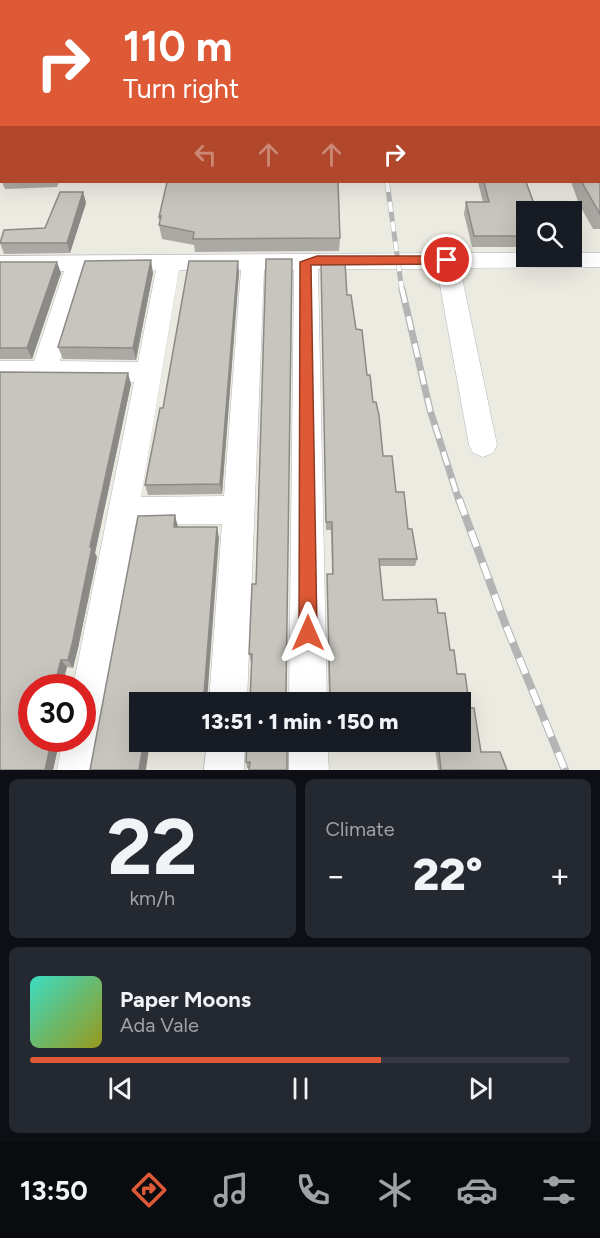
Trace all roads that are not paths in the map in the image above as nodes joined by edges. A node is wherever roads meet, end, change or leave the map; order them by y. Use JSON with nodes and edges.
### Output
{"nodes":[{"id":1,"x":447,"y":260,"type":"junction"},
{"id":2,"x":600,"y":260,"type":"edge"},
{"id":3,"x":306,"y":262,"type":"junction"},
{"id":4,"x":169,"y":263,"type":"junction"},
{"id":5,"x":253,"y":263,"type":"junction"},
{"id":6,"x":0,"y":264,"type":"edge"},
{"id":7,"x":78,"y":264,"type":"junction"},
{"id":8,"x":0,"y":371,"type":"edge"},
{"id":9,"x":44,"y":371,"type":"junction"},
{"id":10,"x":149,"y":372,"type":"junction"},
{"id":11,"x":483,"y":445,"type":"dead end"},
{"id":12,"x":240,"y":510,"type":"junction"},
{"id":13,"x":124,"y":511,"type":"junction"},
{"id":14,"x":94,"y":674,"type":"edge"},
{"id":15,"x":229,"y":692,"type":"edge"},
{"id":16,"x":308,"y":692,"type":"edge"},
{"id":17,"x":79,"y":752,"type":"edge"},
{"id":18,"x":225,"y":752,"type":"edge"},
{"id":19,"x":308,"y":752,"type":"edge"},
{"id":20,"x":76,"y":770,"type":"edge"},
{"id":21,"x":224,"y":770,"type":"edge"},
{"id":22,"x":309,"y":770,"type":"edge"}],
"edges":[{"from":1,"to":2,"type":"street"},
{"from":1,"to":3,"type":"street"},
{"from":1,"to":11,"type":"street"},
{"from":3,"to":5,"type":"street"},
{"from":3,"to":16,"type":"street"},
{"from":4,"to":5,"type":"street"},
{"from":4,"to":7,"type":"street"},
{"from":4,"to":10,"type":"street"},
{"from":5,"to":12,"type":"street"},
{"from":6,"to":7,"type":"street"},
{"from":7,"to":9,"type":"street"},
{"from":8,"to":9,"type":"street"},
{"from":9,"to":10,"type":"street"},
{"from":10,"to":13,"type":"street"},
{"from":12,"to":13,"type":"street"},
{"from":12,"to":15,"type":"street"},
{"from":13,"to":14,"type":"street"},
{"from":17,"to":20,"type":"street"},
{"from":18,"to":21,"type":"street"},
{"from":19,"to":22,"type":"street"}]}
